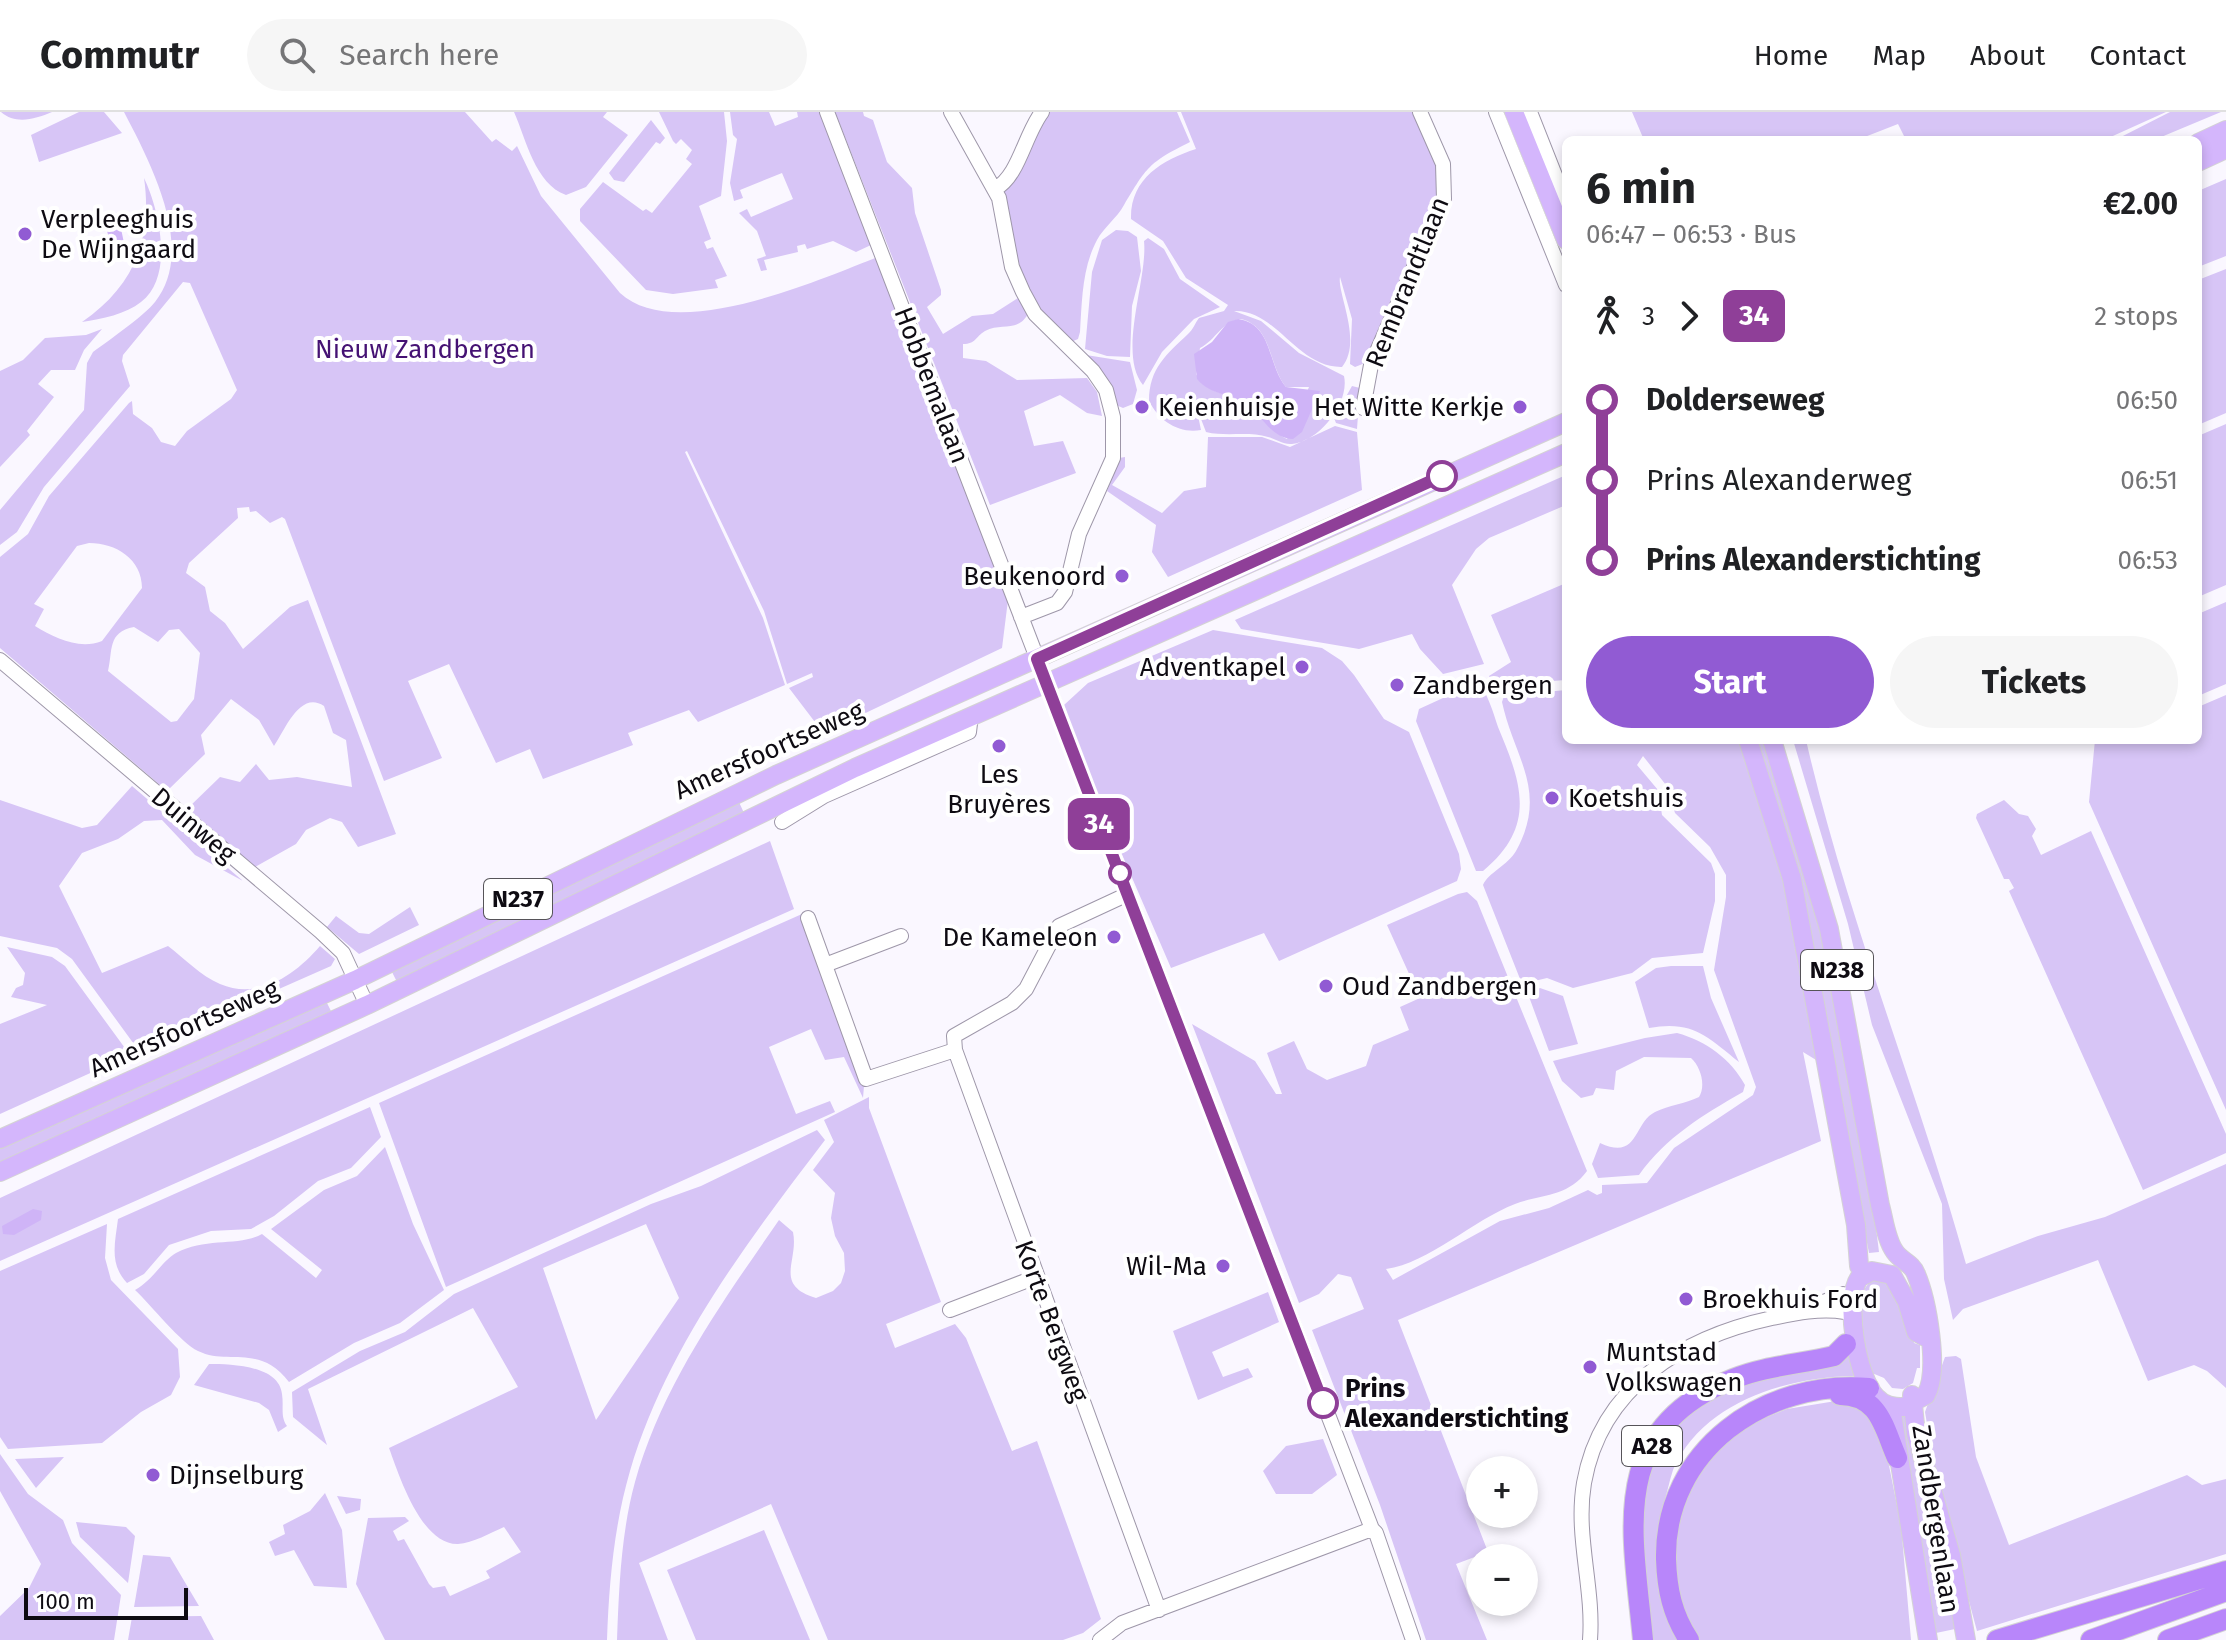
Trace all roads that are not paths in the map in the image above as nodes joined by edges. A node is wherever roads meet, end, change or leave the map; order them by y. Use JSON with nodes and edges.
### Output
{"nodes":[{"id":1,"x":827,"y":112,"type":"edge"},
{"id":2,"x":951,"y":112,"type":"edge"},
{"id":3,"x":1042,"y":112,"type":"edge"},
{"id":4,"x":1420,"y":112,"type":"edge"},
{"id":5,"x":1496,"y":112,"type":"edge"},
{"id":6,"x":1514,"y":112,"type":"edge"},
{"id":7,"x":1530,"y":112,"type":"edge"},
{"id":8,"x":2226,"y":130,"type":"edge"},
{"id":9,"x":2202,"y":141,"type":"edge"},
{"id":10,"x":2226,"y":149,"type":"edge"},
{"id":11,"x":2202,"y":160,"type":"edge"},
{"id":12,"x":995,"y":189,"type":"junction"},
{"id":13,"x":1562,"y":193,"type":"edge"},
{"id":14,"x":1562,"y":230,"type":"edge"},
{"id":15,"x":1562,"y":275,"type":"edge"},
{"id":16,"x":1363,"y":408,"type":"dead end"},
{"id":17,"x":1562,"y":424,"type":"edge"},
{"id":18,"x":1562,"y":455,"type":"edge"},
{"id":19,"x":1021,"y":617,"type":"junction"},
{"id":20,"x":1037,"y":659,"type":"junction"},
{"id":21,"x":0,"y":660,"type":"edge"},
{"id":22,"x":1046,"y":682,"type":"junction"},
{"id":23,"x":971,"y":715,"type":"junction"},
{"id":24,"x":1749,"y":744,"type":"edge"},
{"id":25,"x":1773,"y":744,"type":"edge"},
{"id":26,"x":782,"y":822,"type":"dead end"},
{"id":27,"x":1128,"y":894,"type":"junction"},
{"id":28,"x":808,"y":918,"type":"dead end"},
{"id":29,"x":901,"y":936,"type":"dead end"},
{"id":30,"x":825,"y":965,"type":"junction"},
{"id":31,"x":355,"y":980,"type":"junction"},
{"id":32,"x":367,"y":1005,"type":"junction"},
{"id":33,"x":955,"y":1050,"type":"junction"},
{"id":34,"x":0,"y":1139,"type":"edge"},
{"id":35,"x":0,"y":1172,"type":"edge"},
{"id":36,"x":1894,"y":1260,"type":"junction"},
{"id":37,"x":1864,"y":1267,"type":"junction"},
{"id":38,"x":1036,"y":1277,"type":"junction"},
{"id":39,"x":1847,"y":1306,"type":"junction"},
{"id":40,"x":950,"y":1310,"type":"dead end"},
{"id":41,"x":1926,"y":1338,"type":"junction"},
{"id":42,"x":1846,"y":1344,"type":"joint"},
{"id":43,"x":1867,"y":1384,"type":"junction"},
{"id":44,"x":1784,"y":1398,"type":"junction"},
{"id":45,"x":1914,"y":1401,"type":"junction"},
{"id":46,"x":1891,"y":1407,"type":"junction"},
{"id":47,"x":1897,"y":1458,"type":"junction"},
{"id":48,"x":1372,"y":1529,"type":"junction"},
{"id":49,"x":2226,"y":1571,"type":"edge"},
{"id":50,"x":2226,"y":1591,"type":"edge"},
{"id":51,"x":1159,"y":1610,"type":"junction"},
{"id":52,"x":2226,"y":1619,"type":"edge"},
{"id":53,"x":1927,"y":1631,"type":"edge"},
{"id":54,"x":1100,"y":1640,"type":"edge"},
{"id":55,"x":1413,"y":1640,"type":"edge"},
{"id":56,"x":1590,"y":1640,"type":"edge"},
{"id":57,"x":1643,"y":1640,"type":"edge"},
{"id":58,"x":1689,"y":1640,"type":"edge"},
{"id":59,"x":1966,"y":1640,"type":"edge"},
{"id":60,"x":1997,"y":1640,"type":"edge"},
{"id":61,"x":2091,"y":1640,"type":"edge"},
{"id":62,"x":2168,"y":1640,"type":"edge"}],
"edges":[{"from":1,"to":19,"type":"street","name":"Hobbemalaan"},
{"from":2,"to":12,"type":"street"},
{"from":3,"to":12,"type":"street"},
{"from":4,"to":16,"type":"street","name":"Rembrandtlaan"},
{"from":5,"to":15,"type":"street"},
{"from":6,"to":14,"type":"main road"},
{"from":7,"to":13,"type":"street"},
{"from":8,"to":9,"type":"main road"},
{"from":10,"to":11,"type":"main road"},
{"from":12,"to":19,"type":"street"},
{"from":17,"to":20,"type":"main road","name":"Amersfoortseweg","number":"N237"},
{"from":18,"to":22,"type":"main road","name":"Amersfoortseweg","number":"N237"},
{"from":19,"to":20,"type":"street","name":"Hobbemalaan"},
{"from":20,"to":22,"type":"street","name":"Hobbemalaan"},
{"from":20,"to":31,"type":"main road","name":"Amersfoortseweg","number":"N237"},
{"from":21,"to":31,"type":"street","name":"Duinweg"},
{"from":22,"to":23,"type":"main road","name":"Amersfoortseweg","number":"N237"},
{"from":22,"to":27,"type":"street","name":"Hobbemalaan"},
{"from":23,"to":26,"type":"street","name":"Amersfoortseweg"},
{"from":23,"to":32,"type":"main road","name":"Amersfoortseweg","number":"N237"},
{"from":24,"to":37,"type":"main road","number":"N238"},
{"from":25,"to":36,"type":"main road","number":"N238"},
{"from":27,"to":33,"type":"street"},
{"from":27,"to":48,"type":"street","name":"Hobbemalaan"},
{"from":28,"to":30,"type":"street"},
{"from":29,"to":30,"type":"street"},
{"from":30,"to":33,"type":"street"},
{"from":31,"to":32,"type":"street","name":"Duinweg"},
{"from":31,"to":34,"type":"main road","name":"Amersfoortseweg","number":"N237"},
{"from":32,"to":35,"type":"main road","name":"Amersfoortseweg","number":"N237"},
{"from":33,"to":38,"type":"street","name":"Korte Bergweg"},
{"from":36,"to":37,"type":"main road"},
{"from":36,"to":41,"type":"main road","number":"N238"},
{"from":37,"to":39,"type":"main road"},
{"from":37,"to":41,"type":"main road","number":"N238"},
{"from":38,"to":40,"type":"street"},
{"from":38,"to":51,"type":"street","name":"Korte Bergweg"},
{"from":39,"to":42,"type":"main road"},
{"from":39,"to":43,"type":"main road"},
{"from":39,"to":56,"type":"street"},
{"from":41,"to":45,"type":"main road","number":"N238"},
{"from":42,"to":57,"type":"highway","number":"A28"},
{"from":43,"to":44,"type":"highway","number":"A28"},
{"from":43,"to":45,"type":"main road"},
{"from":43,"to":46,"type":"main road"},
{"from":44,"to":47,"type":"highway","number":"A28"},
{"from":44,"to":58,"type":"highway","number":"A28"},
{"from":45,"to":46,"type":"main road"},
{"from":45,"to":59,"type":"main road","name":"Zandbergenlaan"},
{"from":46,"to":47,"type":"main road","name":"Zandbergenlaan"},
{"from":47,"to":53,"type":"main road","name":"Zandbergenlaan"},
{"from":48,"to":51,"type":"street"},
{"from":48,"to":55,"type":"street","name":"Hobbemalaan"},
{"from":49,"to":60,"type":"highway"},
{"from":50,"to":61,"type":"highway"},
{"from":51,"to":54,"type":"street"},
{"from":52,"to":62,"type":"highway"}]}
